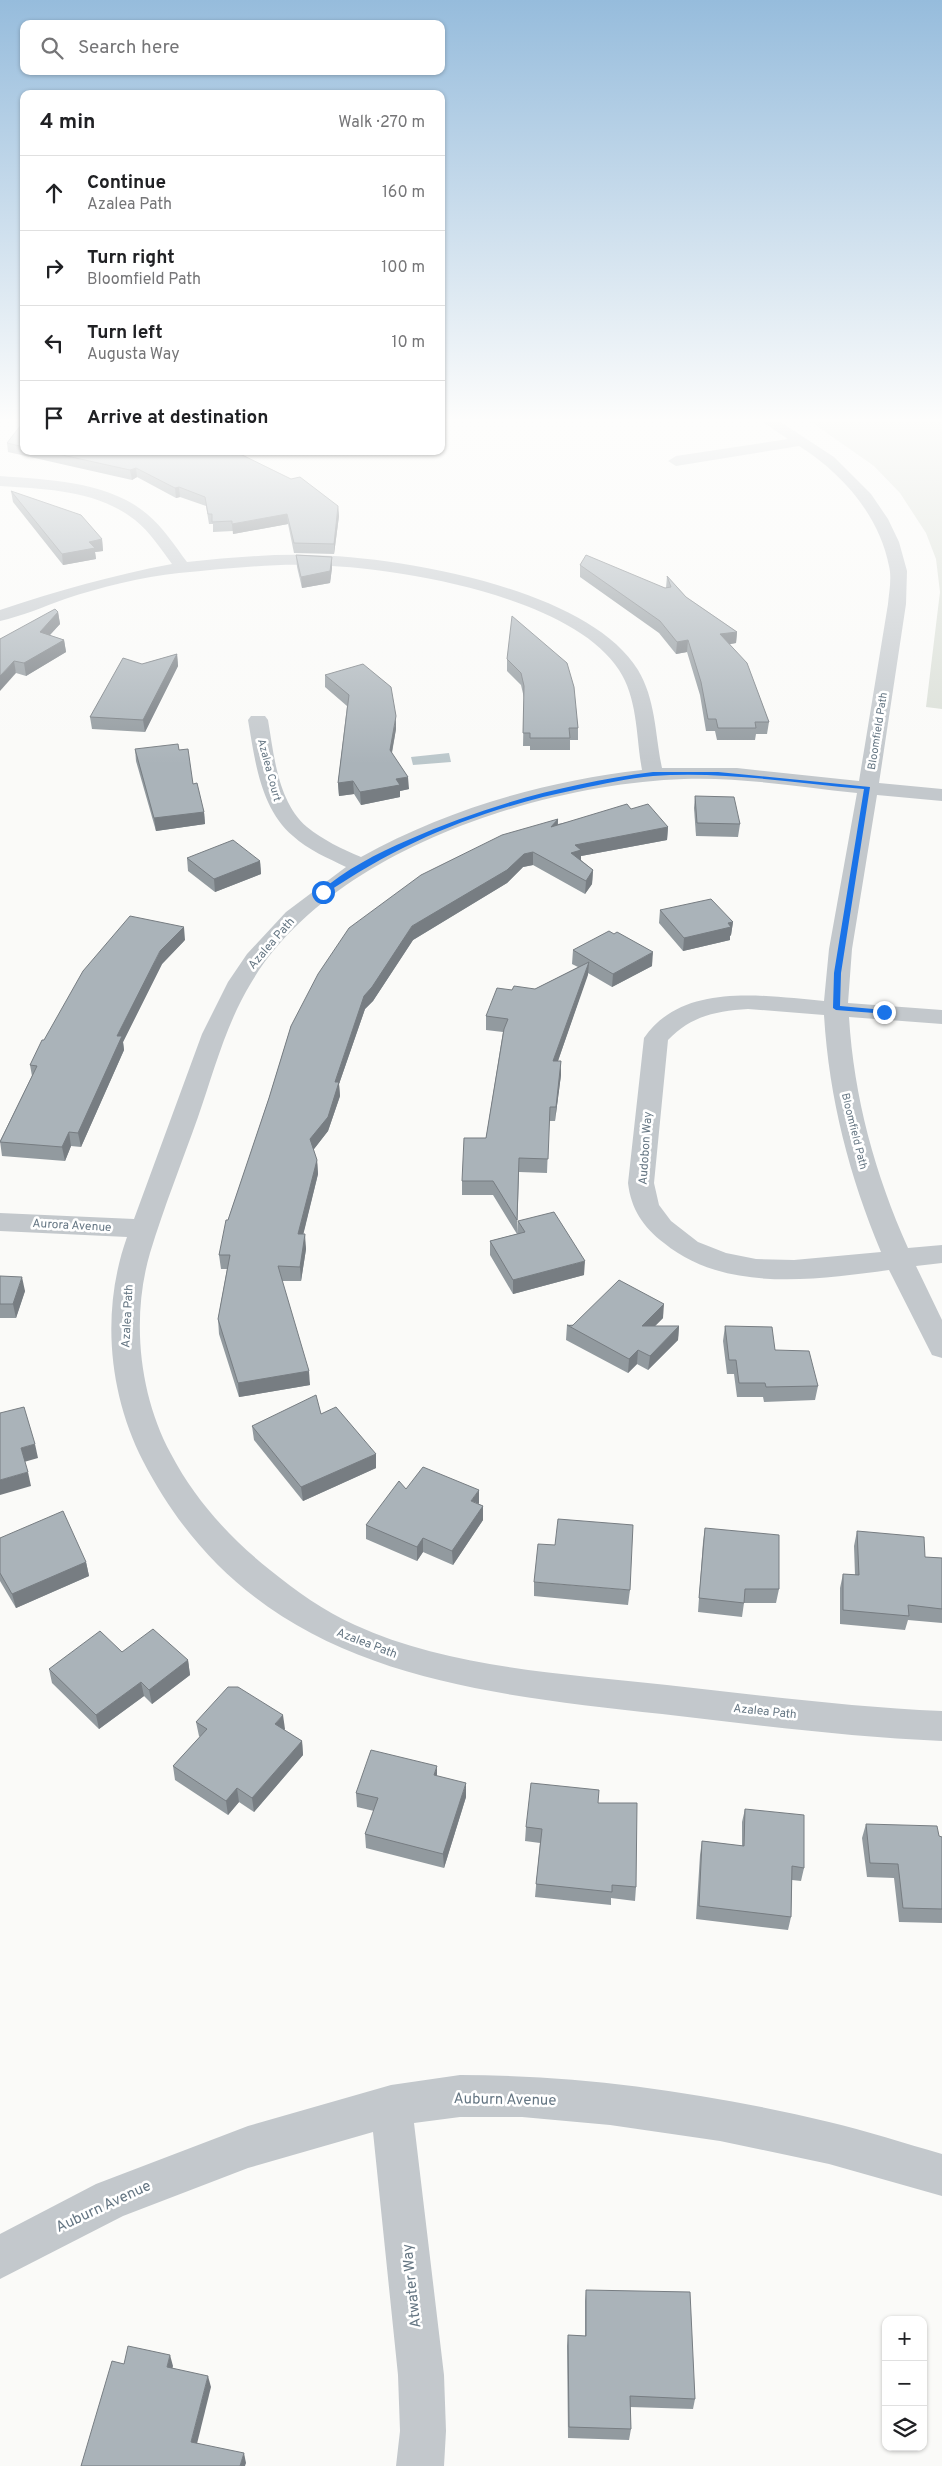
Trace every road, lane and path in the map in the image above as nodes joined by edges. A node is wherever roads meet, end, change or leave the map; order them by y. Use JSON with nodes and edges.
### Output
{"nodes":[{"id":1,"x":156,"y":534,"type":"edge"},
{"id":2,"x":886,"y":534,"type":"edge"},
{"id":3,"x":183,"y":568,"type":"junction"},
{"id":4,"x":0,"y":616,"type":"edge"},
{"id":5,"x":258,"y":720,"type":"dead end"},
{"id":6,"x":653,"y":774,"type":"junction"},
{"id":7,"x":868,"y":788,"type":"junction"},
{"id":8,"x":942,"y":795,"type":"edge"},
{"id":9,"x":361,"y":866,"type":"junction"},
{"id":10,"x":836,"y":1008,"type":"junction"},
{"id":11,"x":942,"y":1018,"type":"edge"},
{"id":12,"x":0,"y":1222,"type":"edge"},
{"id":13,"x":144,"y":1229,"type":"junction"},
{"id":14,"x":942,"y":1254,"type":"edge"},
{"id":15,"x":896,"y":1258,"type":"junction"},
{"id":16,"x":942,"y":1348,"type":"edge"},
{"id":17,"x":942,"y":1726,"type":"edge"},
{"id":18,"x":391,"y":2106,"type":"junction"},
{"id":19,"x":942,"y":2175,"type":"edge"},
{"id":20,"x":0,"y":2257,"type":"edge"},
{"id":21,"x":420,"y":2466,"type":"edge"}],
"edges":[{"from":1,"to":3,"type":"street"},
{"from":2,"to":7,"type":"street","name":"Bloomfield Path"},
{"from":3,"to":4,"type":"street"},
{"from":3,"to":6,"type":"street"},
{"from":5,"to":9,"type":"street","name":"Azalea Court"},
{"from":6,"to":7,"type":"street","name":"Azalea Path"},
{"from":6,"to":9,"type":"street","name":"Azalea Path"},
{"from":7,"to":8,"type":"street","name":"Azalea Path"},
{"from":7,"to":10,"type":"street","name":"Bloomfield Path"},
{"from":9,"to":13,"type":"street","name":"Azalea Path"},
{"from":10,"to":11,"type":"street","name":"Audobon Way"},
{"from":10,"to":15,"type":"street","name":"Bloomfield Path"},
{"from":10,"to":15,"type":"street","name":"Audobon Way"},
{"from":12,"to":13,"type":"street","name":"Aurora Avenue"},
{"from":13,"to":17,"type":"street","name":"Azalea Path"},
{"from":14,"to":15,"type":"street","name":"Audobon Way"},
{"from":15,"to":16,"type":"street","name":"Bloomfield Path"},
{"from":18,"to":19,"type":"street","name":"Auburn Avenue"},
{"from":18,"to":20,"type":"street","name":"Auburn Avenue"},
{"from":18,"to":21,"type":"street","name":"Atwater Way"}]}
